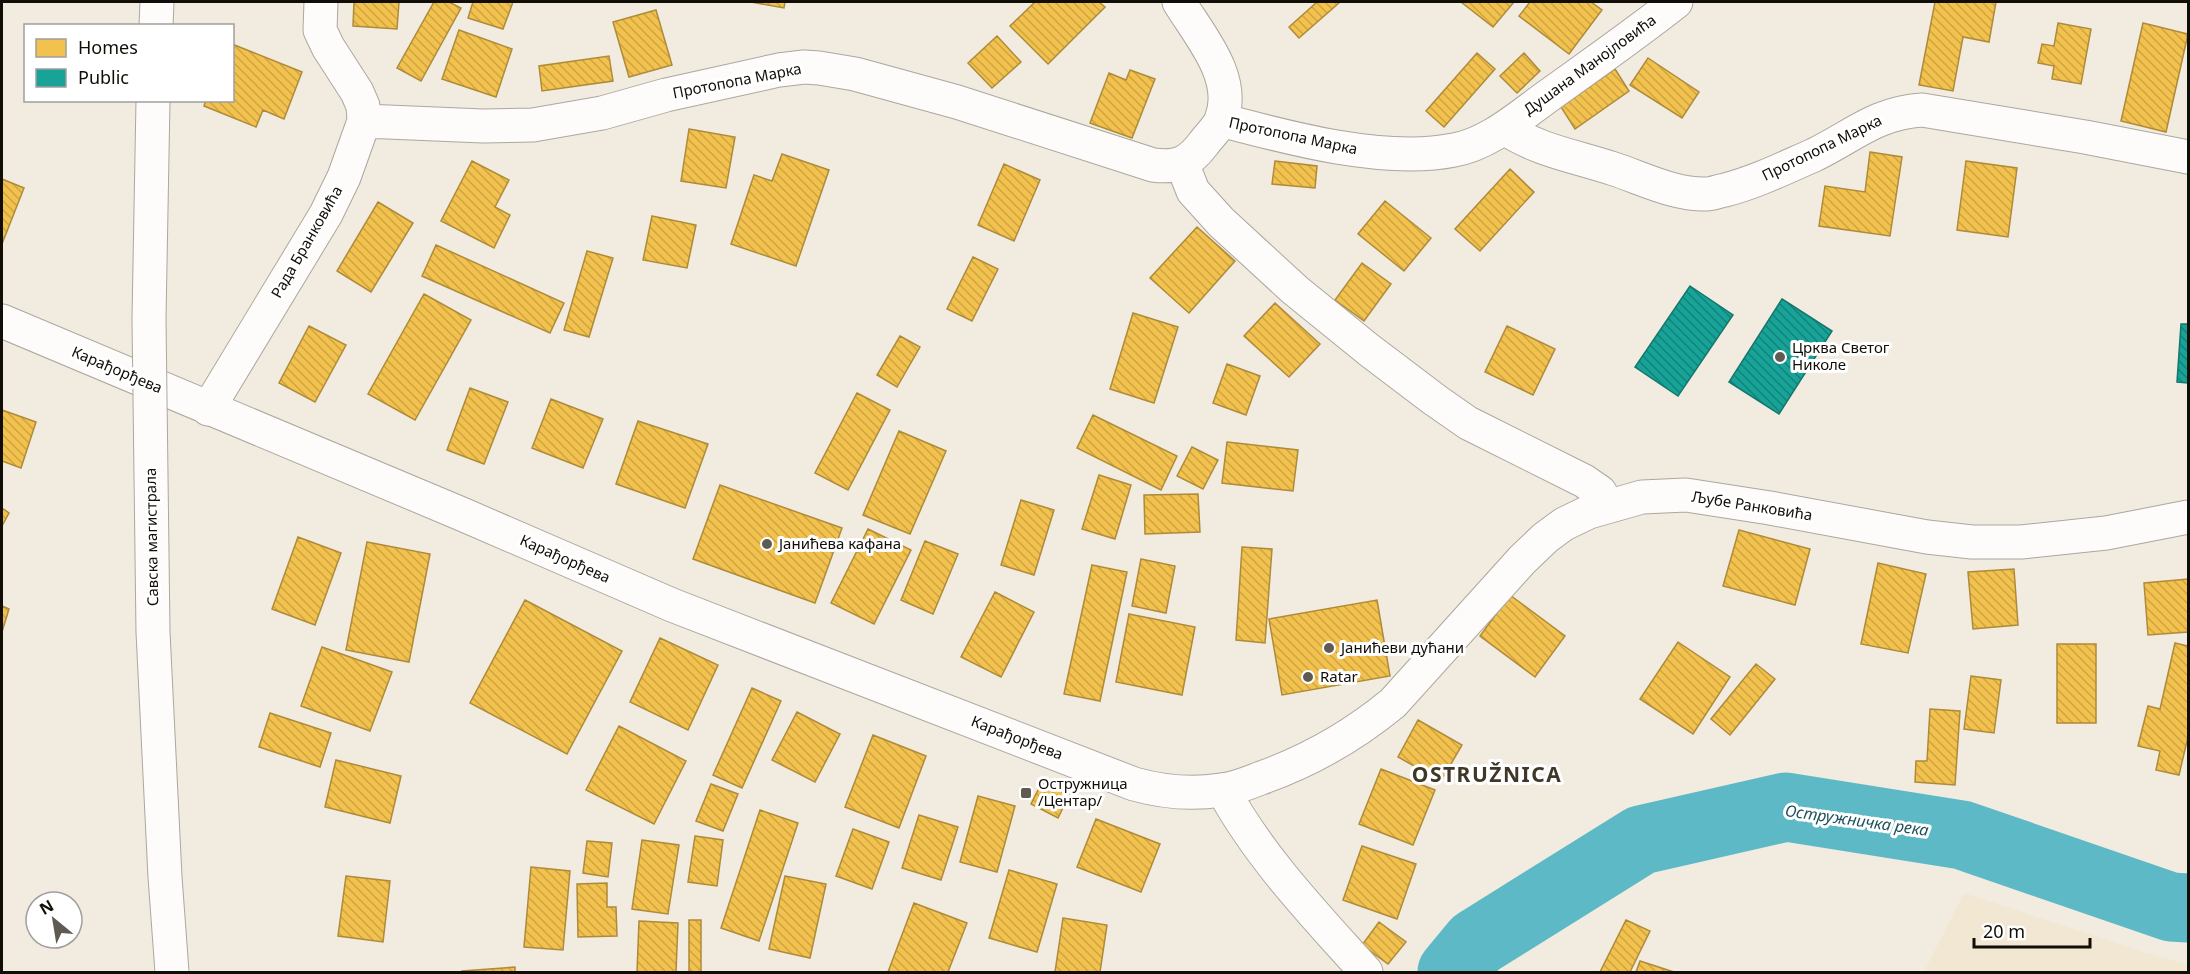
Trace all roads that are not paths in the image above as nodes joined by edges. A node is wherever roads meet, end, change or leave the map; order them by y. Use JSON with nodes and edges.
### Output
{"nodes":[{"id":1,"x":157,"y":2,"type":"edge"},
{"id":2,"x":321,"y":2,"type":"edge"},
{"id":3,"x":1179,"y":2,"type":"edge"},
{"id":4,"x":1676,"y":2,"type":"edge"},
{"id":5,"x":156,"y":24,"type":"edge"},
{"id":6,"x":153,"y":102,"type":"edge"},
{"id":7,"x":1221,"y":120,"type":"junction"},
{"id":8,"x":364,"y":121,"type":"junction"},
{"id":9,"x":1504,"y":128,"type":"junction"},
{"id":10,"x":2188,"y":157,"type":"edge"},
{"id":11,"x":1182,"y":164,"type":"junction"},
{"id":12,"x":2,"y":321,"type":"edge"},
{"id":13,"x":208,"y":409,"type":"junction"},
{"id":14,"x":1607,"y":506,"type":"junction"},
{"id":15,"x":2188,"y":517,"type":"edge"},
{"id":16,"x":1223,"y":790,"type":"junction"},
{"id":17,"x":172,"y":972,"type":"edge"},
{"id":18,"x":1366,"y":972,"type":"edge"}],
"edges":[{"from":1,"to":5,"type":"street"},
{"from":2,"to":8,"type":"street"},
{"from":3,"to":7,"type":"street"},
{"from":4,"to":9,"type":"street","name":"Душана Манојловића"},
{"from":6,"to":17,"type":"street","name":"Савска магистрала","bridge":true},
{"from":7,"to":9,"type":"street","name":"Протопопа Марка"},
{"from":7,"to":11,"type":"street","name":"Протопопа Марка"},
{"from":8,"to":11,"type":"street","name":"Протопопа Марка"},
{"from":8,"to":13,"type":"street","name":"Рада Бранковића"},
{"from":9,"to":10,"type":"street","name":"Протопопа Марка"},
{"from":11,"to":14,"type":"street"},
{"from":12,"to":13,"type":"street","name":"Карађорђева"},
{"from":13,"to":16,"type":"street","name":"Карађорђева"},
{"from":14,"to":15,"type":"street","name":"Љубе Ранковића"},
{"from":14,"to":16,"type":"street","name":"Љубе Ранковића"},
{"from":16,"to":18,"type":"street"}]}
